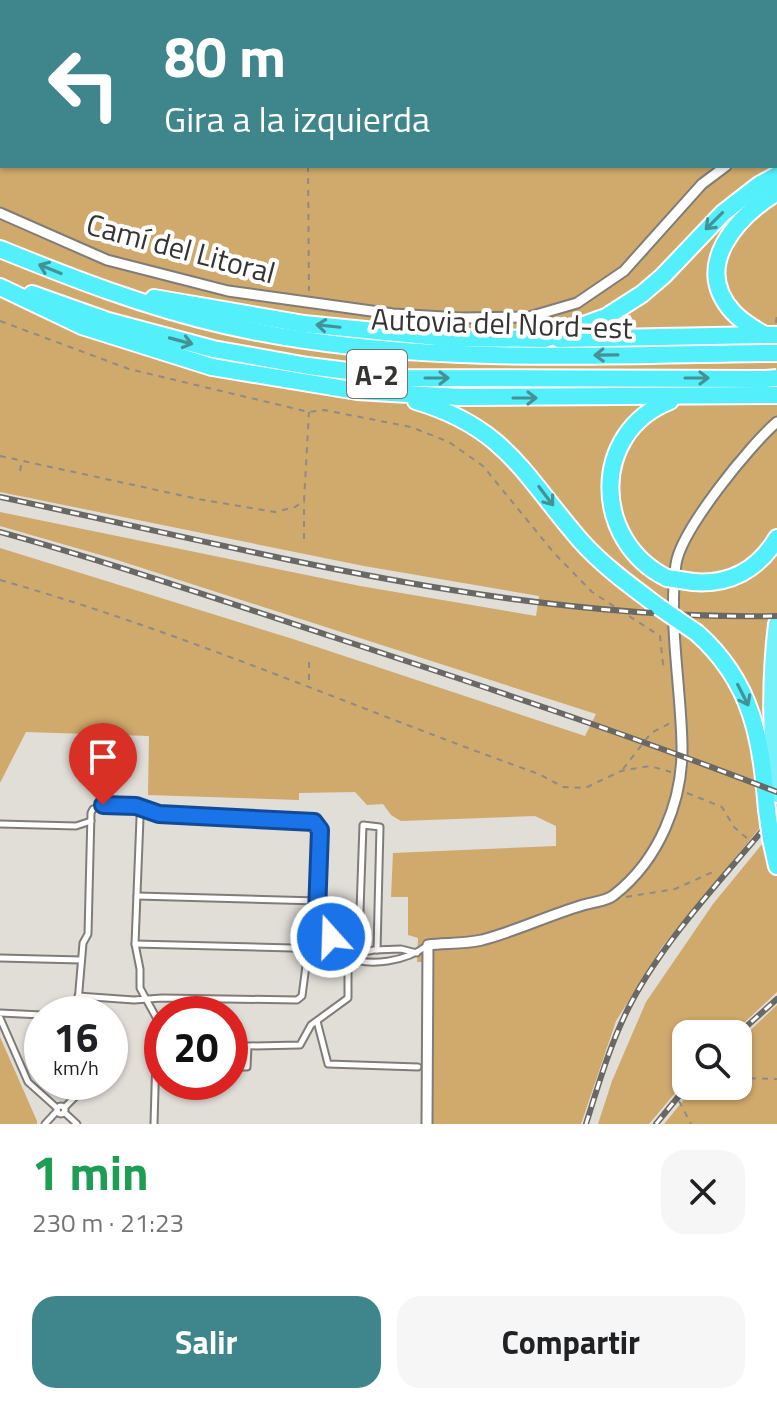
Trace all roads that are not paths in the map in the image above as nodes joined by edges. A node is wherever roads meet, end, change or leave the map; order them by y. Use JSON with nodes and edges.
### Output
{"nodes":[{"id":1,"x":723,"y":168,"type":"edge"},
{"id":2,"x":777,"y":175,"type":"edge"},
{"id":3,"x":777,"y":192,"type":"edge"},
{"id":4,"x":0,"y":213,"type":"edge"},
{"id":5,"x":0,"y":249,"type":"edge"},
{"id":6,"x":0,"y":285,"type":"edge"},
{"id":7,"x":100,"y":290,"type":"junction"},
{"id":8,"x":770,"y":335,"type":"edge"},
{"id":9,"x":545,"y":339,"type":"junction"},
{"id":10,"x":773,"y":353,"type":"edge"},
{"id":11,"x":771,"y":387,"type":"edge"},
{"id":12,"x":391,"y":394,"type":"junction"},
{"id":13,"x":681,"y":397,"type":"junction"},
{"id":14,"x":777,"y":422,"type":"edge"},
{"id":15,"x":777,"y":538,"type":"edge"},
{"id":16,"x":777,"y":624,"type":"edge"},
{"id":17,"x":777,"y":794,"type":"edge"},
{"id":18,"x":143,"y":810,"type":"junction"},
{"id":19,"x":91,"y":821,"type":"junction"},
{"id":20,"x":0,"y":824,"type":"edge"},
{"id":21,"x":777,"y":866,"type":"edge"},
{"id":22,"x":137,"y":896,"type":"junction"},
{"id":23,"x":318,"y":901,"type":"junction"},
{"id":24,"x":135,"y":944,"type":"junction"},
{"id":25,"x":428,"y":945,"type":"junction"},
{"id":26,"x":377,"y":950,"type":"junction"},
{"id":27,"x":417,"y":953,"type":"junction"},
{"id":28,"x":343,"y":956,"type":"junction"},
{"id":29,"x":0,"y":958,"type":"edge"},
{"id":30,"x":307,"y":958,"type":"junction"},
{"id":31,"x":81,"y":960,"type":"junction"},
{"id":32,"x":78,"y":996,"type":"edge"},
{"id":33,"x":144,"y":996,"type":"edge"},
{"id":34,"x":248,"y":1000,"type":"edge"},
{"id":35,"x":24,"y":1015,"type":"edge"},
{"id":36,"x":0,"y":1016,"type":"edge"},
{"id":37,"x":317,"y":1021,"type":"junction"},
{"id":38,"x":248,"y":1046,"type":"edge"},
{"id":39,"x":418,"y":1067,"type":"dead end"},
{"id":40,"x":72,"y":1100,"type":"edge"},
{"id":41,"x":156,"y":1100,"type":"edge"},
{"id":42,"x":60,"y":1110,"type":"junction"},
{"id":43,"x":45,"y":1124,"type":"edge"},
{"id":44,"x":77,"y":1124,"type":"edge"},
{"id":45,"x":154,"y":1124,"type":"edge"},
{"id":46,"x":427,"y":1124,"type":"edge"}],
"edges":[{"from":1,"to":4,"type":"street","name":"Camí del Litoral"},
{"from":2,"to":9,"type":"highway","one_way":true},
{"from":3,"to":8,"type":"highway"},
{"from":7,"to":5,"type":"highway","name":"Autovia del Nord-est","number":"A-2","one_way":true},
{"from":6,"to":11,"type":"highway","name":"Autovia del Nord-est","number":"A-2","one_way":true},
{"from":6,"to":12,"type":"highway"},
{"from":9,"to":7,"type":"highway","one_way":true},
{"from":10,"to":7,"type":"highway","name":"Autovia del Nord-est","number":"A-2","one_way":true},
{"from":8,"to":9,"type":"highway"},
{"from":11,"to":13,"type":"highway"},
{"from":12,"to":13,"type":"highway","one_way":true},
{"from":12,"to":21,"type":"highway","one_way":true,"bridge":true},
{"from":13,"to":15,"type":"highway","bridge":true},
{"from":14,"to":25,"type":"street"},
{"from":16,"to":17,"type":"highway"},
{"from":18,"to":19,"type":"lane"},
{"from":18,"to":22,"type":"lane"},
{"from":18,"to":23,"type":"lane"},
{"from":19,"to":20,"type":"lane"},
{"from":19,"to":31,"type":"lane"},
{"from":22,"to":23,"type":"lane"},
{"from":22,"to":24,"type":"lane"},
{"from":23,"to":28,"type":"lane"},
{"from":24,"to":30,"type":"lane"},
{"from":24,"to":33,"type":"lane"},
{"from":25,"to":27,"type":"lane"},
{"from":25,"to":46,"type":"street"},
{"from":26,"to":27,"type":"lane"},
{"from":26,"to":28,"type":"lane"},
{"from":26,"to":28,"type":"lane"},
{"from":27,"to":28,"type":"lane"},
{"from":28,"to":30,"type":"lane"},
{"from":28,"to":37,"type":"lane"},
{"from":29,"to":31,"type":"lane"},
{"from":30,"to":34,"type":"lane"},
{"from":31,"to":32,"type":"lane"},
{"from":35,"to":36,"type":"lane"},
{"from":36,"to":42,"type":"lane"},
{"from":37,"to":38,"type":"lane"},
{"from":37,"to":39,"type":"lane"},
{"from":40,"to":42,"type":"lane"},
{"from":41,"to":45,"type":"lane"},
{"from":42,"to":43,"type":"lane"},
{"from":42,"to":44,"type":"lane"}]}
